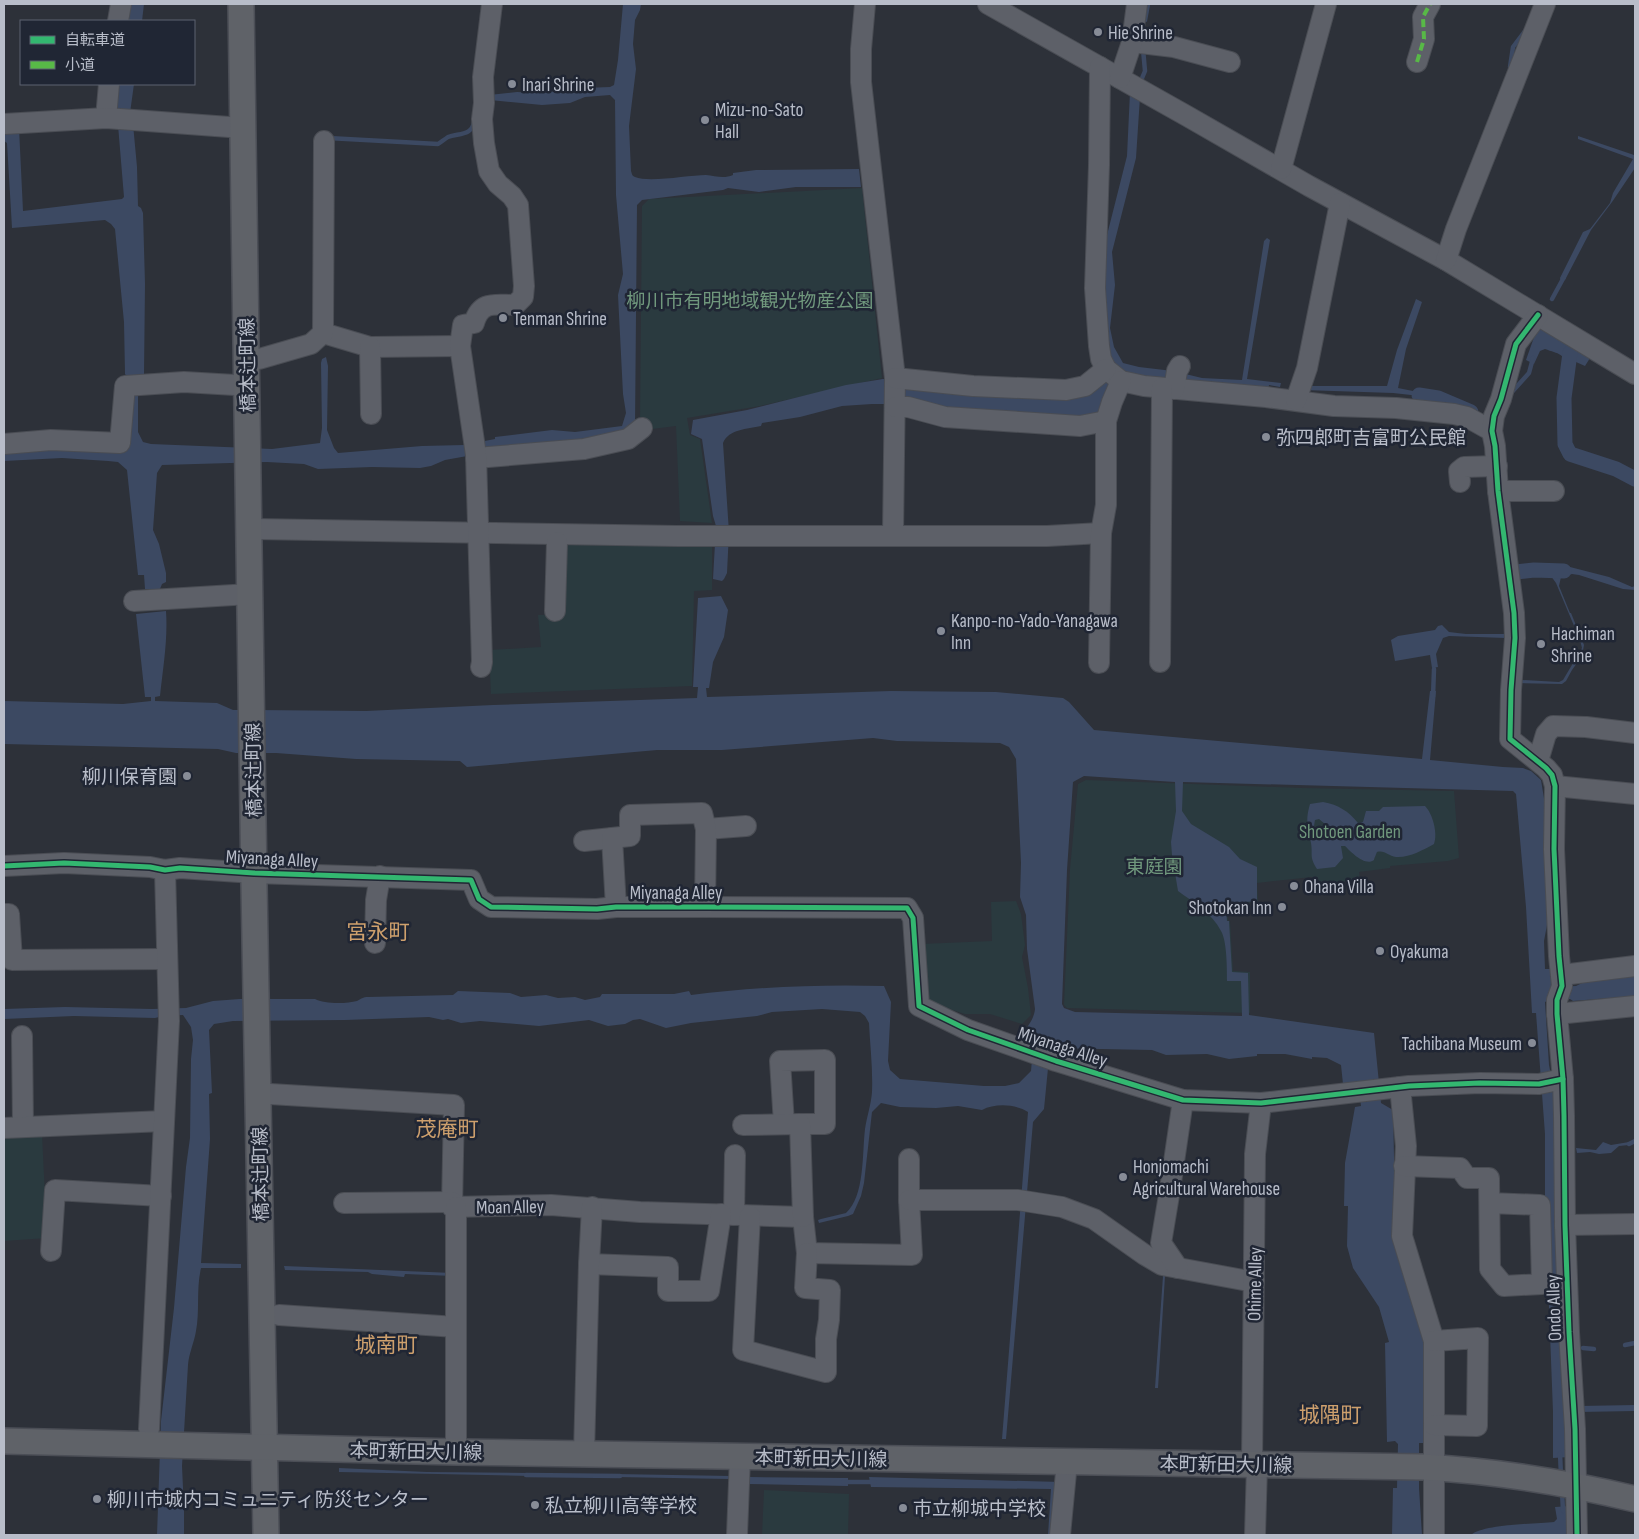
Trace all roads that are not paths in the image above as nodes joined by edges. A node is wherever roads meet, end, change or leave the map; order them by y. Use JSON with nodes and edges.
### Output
{"nodes":[{"id":1,"x":121,"y":4,"type":"edge"},
{"id":2,"x":241,"y":4,"type":"edge"},
{"id":3,"x":492,"y":4,"type":"edge"},
{"id":4,"x":865,"y":4,"type":"edge"},
{"id":5,"x":988,"y":4,"type":"edge"},
{"id":6,"x":1137,"y":4,"type":"edge"},
{"id":7,"x":1326,"y":4,"type":"edge"},
{"id":8,"x":1430,"y":4,"type":"edge"},
{"id":9,"x":1545,"y":4,"type":"edge"},
{"id":10,"x":118,"y":20,"type":"edge"},
{"id":11,"x":1138,"y":42,"type":"junction"},
{"id":12,"x":1230,"y":62,"type":"dead end"},
{"id":13,"x":1417,"y":62,"type":"dead end"},
{"id":14,"x":1100,"y":67,"type":"junction"},
{"id":15,"x":109,"y":85,"type":"edge"},
{"id":16,"x":1133,"y":85,"type":"junction"},
{"id":17,"x":118,"y":119,"type":"junction"},
{"id":18,"x":4,"y":124,"type":"edge"},
{"id":19,"x":243,"y":128,"type":"junction"},
{"id":20,"x":324,"y":141,"type":"dead end"},
{"id":21,"x":1281,"y":169,"type":"junction"},
{"id":22,"x":1340,"y":203,"type":"junction"},
{"id":23,"x":1446,"y":260,"type":"junction"},
{"id":24,"x":1544,"y":319,"type":"junction"},
{"id":25,"x":322,"y":333,"type":"junction"},
{"id":26,"x":460,"y":346,"type":"junction"},
{"id":27,"x":370,"y":347,"type":"junction"},
{"id":28,"x":259,"y":359,"type":"dead end"},
{"id":29,"x":1114,"y":374,"type":"junction"},
{"id":30,"x":1635,"y":374,"type":"edge"},
{"id":31,"x":895,"y":378,"type":"junction"},
{"id":32,"x":1174,"y":380,"type":"junction"},
{"id":33,"x":235,"y":385,"type":"dead end"},
{"id":34,"x":1296,"y":400,"type":"junction"},
{"id":35,"x":895,"y":407,"type":"junction"},
{"id":36,"x":371,"y":414,"type":"dead end"},
{"id":37,"x":1106,"y":422,"type":"junction"},
{"id":38,"x":642,"y":428,"type":"dead end"},
{"id":39,"x":1492,"y":431,"type":"junction"},
{"id":40,"x":4,"y":444,"type":"edge"},
{"id":41,"x":475,"y":452,"type":"junction"},
{"id":42,"x":1497,"y":466,"type":"junction"},
{"id":43,"x":1460,"y":482,"type":"dead end"},
{"id":44,"x":1508,"y":491,"type":"junction"},
{"id":45,"x":1554,"y":491,"type":"dead end"},
{"id":46,"x":249,"y":529,"type":"junction"},
{"id":47,"x":478,"y":532,"type":"junction"},
{"id":48,"x":1100,"y":533,"type":"junction"},
{"id":49,"x":893,"y":535,"type":"junction"},
{"id":50,"x":557,"y":542,"type":"dead end"},
{"id":51,"x":250,"y":594,"type":"junction"},
{"id":52,"x":134,"y":601,"type":"dead end"},
{"id":53,"x":555,"y":611,"type":"dead end"},
{"id":54,"x":1160,"y":662,"type":"dead end"},
{"id":55,"x":1099,"y":663,"type":"dead end"},
{"id":56,"x":481,"y":667,"type":"dead end"},
{"id":57,"x":1635,"y":733,"type":"edge"},
{"id":58,"x":1538,"y":761,"type":"junction"},
{"id":59,"x":1555,"y":786,"type":"junction"},
{"id":60,"x":1635,"y":794,"type":"edge"},
{"id":61,"x":746,"y":826,"type":"dead end"},
{"id":62,"x":706,"y":829,"type":"junction"},
{"id":63,"x":612,"y":838,"type":"junction"},
{"id":64,"x":584,"y":841,"type":"dead end"},
{"id":65,"x":4,"y":866,"type":"edge"},
{"id":66,"x":165,"y":870,"type":"junction"},
{"id":67,"x":254,"y":873,"type":"junction"},
{"id":68,"x":380,"y":876,"type":"junction"},
{"id":69,"x":705,"y":906,"type":"junction"},
{"id":70,"x":616,"y":907,"type":"junction"},
{"id":71,"x":4,"y":914,"type":"edge"},
{"id":72,"x":375,"y":943,"type":"dead end"},
{"id":73,"x":167,"y":958,"type":"junction"},
{"id":74,"x":1635,"y":966,"type":"edge"},
{"id":75,"x":1560,"y":994,"type":"junction"},
{"id":76,"x":1635,"y":1006,"type":"edge"},
{"id":77,"x":22,"y":1036,"type":"dead end"},
{"id":78,"x":1553,"y":1081,"type":"junction"},
{"id":79,"x":1394,"y":1088,"type":"junction"},
{"id":80,"x":270,"y":1094,"type":"dead end"},
{"id":81,"x":1183,"y":1100,"type":"junction"},
{"id":82,"x":1261,"y":1103,"type":"junction"},
{"id":83,"x":164,"y":1121,"type":"junction"},
{"id":84,"x":743,"y":1125,"type":"dead end"},
{"id":85,"x":14,"y":1128,"type":"edge"},
{"id":86,"x":735,"y":1155,"type":"dead end"},
{"id":87,"x":909,"y":1158,"type":"dead end"},
{"id":88,"x":1404,"y":1166,"type":"junction"},
{"id":89,"x":161,"y":1196,"type":"junction"},
{"id":90,"x":908,"y":1200,"type":"junction"},
{"id":91,"x":344,"y":1203,"type":"dead end"},
{"id":92,"x":1490,"y":1203,"type":"junction"},
{"id":93,"x":454,"y":1204,"type":"junction"},
{"id":94,"x":592,"y":1207,"type":"junction"},
{"id":95,"x":735,"y":1215,"type":"junction"},
{"id":96,"x":803,"y":1217,"type":"junction"},
{"id":97,"x":1635,"y":1224,"type":"edge"},
{"id":98,"x":1565,"y":1225,"type":"junction"},
{"id":99,"x":51,"y":1251,"type":"dead end"},
{"id":100,"x":807,"y":1252,"type":"junction"},
{"id":101,"x":588,"y":1264,"type":"junction"},
{"id":102,"x":1178,"y":1268,"type":"junction"},
{"id":103,"x":1254,"y":1282,"type":"junction"},
{"id":104,"x":279,"y":1315,"type":"dead end"},
{"id":105,"x":456,"y":1327,"type":"junction"},
{"id":106,"x":1434,"y":1341,"type":"junction"},
{"id":107,"x":1434,"y":1425,"type":"junction"},
{"id":108,"x":154,"y":1437,"type":"junction"},
{"id":109,"x":4,"y":1442,"type":"edge"},
{"id":110,"x":265,"y":1448,"type":"junction"},
{"id":111,"x":456,"y":1452,"type":"junction"},
{"id":112,"x":584,"y":1454,"type":"junction"},
{"id":113,"x":1067,"y":1462,"type":"junction"},
{"id":114,"x":1254,"y":1465,"type":"junction"},
{"id":115,"x":1429,"y":1467,"type":"junction"},
{"id":116,"x":740,"y":1472,"type":"junction"},
{"id":117,"x":1577,"y":1485,"type":"junction"},
{"id":118,"x":1635,"y":1499,"type":"edge"},
{"id":119,"x":266,"y":1535,"type":"edge"},
{"id":120,"x":738,"y":1535,"type":"edge"},
{"id":121,"x":1060,"y":1535,"type":"edge"},
{"id":122,"x":1255,"y":1535,"type":"edge"},
{"id":123,"x":1434,"y":1535,"type":"edge"},
{"id":124,"x":1577,"y":1535,"type":"edge"}],
"edges":[{"from":1,"to":10,"type":"street"},
{"from":2,"to":19,"type":"main road","name":"橋本辻町線"},
{"from":3,"to":26,"type":"street"},
{"from":4,"to":31,"type":"street"},
{"from":5,"to":14,"type":"street"},
{"from":6,"to":11,"type":"street"},
{"from":7,"to":21,"type":"street"},
{"from":8,"to":13,"type":"street"},
{"from":9,"to":23,"type":"street"},
{"from":11,"to":12,"type":"street"},
{"from":11,"to":16,"type":"street"},
{"from":14,"to":16,"type":"street"},
{"from":14,"to":29,"type":"street"},
{"from":15,"to":17,"type":"street"},
{"from":16,"to":21,"type":"street"},
{"from":17,"to":18,"type":"street"},
{"from":17,"to":19,"type":"street"},
{"from":19,"to":46,"type":"main road","name":"橋本辻町線"},
{"from":20,"to":25,"type":"street"},
{"from":21,"to":22,"type":"street"},
{"from":22,"to":23,"type":"street"},
{"from":22,"to":34,"type":"street"},
{"from":23,"to":24,"type":"street"},
{"from":24,"to":30,"type":"street"},
{"from":24,"to":39,"type":"street"},
{"from":25,"to":27,"type":"street"},
{"from":25,"to":28,"type":"street"},
{"from":26,"to":27,"type":"street"},
{"from":26,"to":41,"type":"street"},
{"from":27,"to":36,"type":"street"},
{"from":29,"to":31,"type":"street"},
{"from":29,"to":32,"type":"street"},
{"from":29,"to":37,"type":"street"},
{"from":31,"to":35,"type":"street"},
{"from":32,"to":34,"type":"street"},
{"from":32,"to":54,"type":"street"},
{"from":33,"to":40,"type":"street"},
{"from":34,"to":39,"type":"street"},
{"from":35,"to":37,"type":"street"},
{"from":35,"to":49,"type":"street"},
{"from":37,"to":48,"type":"street"},
{"from":38,"to":41,"type":"street"},
{"from":39,"to":42,"type":"street"},
{"from":41,"to":47,"type":"street"},
{"from":42,"to":43,"type":"street"},
{"from":42,"to":44,"type":"street"},
{"from":44,"to":45,"type":"street"},
{"from":44,"to":58,"type":"street"},
{"from":46,"to":47,"type":"street"},
{"from":46,"to":51,"type":"main road","name":"橋本辻町線"},
{"from":47,"to":49,"type":"street"},
{"from":47,"to":56,"type":"street"},
{"from":48,"to":49,"type":"street"},
{"from":48,"to":55,"type":"street"},
{"from":50,"to":53,"type":"street"},
{"from":51,"to":52,"type":"street"},
{"from":51,"to":67,"type":"main road","name":"橋本辻町線"},
{"from":57,"to":58,"type":"street"},
{"from":58,"to":59,"type":"street"},
{"from":59,"to":60,"type":"street"},
{"from":59,"to":75,"type":"street","name":"Ondo Alley"},
{"from":61,"to":62,"type":"street"},
{"from":62,"to":63,"type":"street"},
{"from":62,"to":69,"type":"street"},
{"from":63,"to":64,"type":"street"},
{"from":63,"to":70,"type":"street"},
{"from":65,"to":66,"type":"street","name":"Miyanaga Alley"},
{"from":66,"to":67,"type":"street","name":"Miyanaga Alley"},
{"from":66,"to":73,"type":"street"},
{"from":67,"to":68,"type":"street","name":"Miyanaga Alley"},
{"from":67,"to":110,"type":"main road","name":"橋本辻町線"},
{"from":68,"to":70,"type":"street","name":"Miyanaga Alley"},
{"from":68,"to":72,"type":"street"},
{"from":69,"to":70,"type":"street","name":"Miyanaga Alley"},
{"from":69,"to":81,"type":"street","name":"Miyanaga Alley"},
{"from":71,"to":73,"type":"street"},
{"from":73,"to":83,"type":"street"},
{"from":74,"to":75,"type":"street"},
{"from":75,"to":76,"type":"street"},
{"from":75,"to":78,"type":"street","name":"Ondo Alley"},
{"from":77,"to":85,"type":"street"},
{"from":78,"to":79,"type":"street","name":"Miyanaga Alley"},
{"from":78,"to":98,"type":"street","name":"Ondo Alley"},
{"from":79,"to":82,"type":"street","name":"Miyanaga Alley"},
{"from":79,"to":88,"type":"street"},
{"from":80,"to":93,"type":"street","name":"Moan Alley"},
{"from":81,"to":82,"type":"street","name":"Miyanaga Alley"},
{"from":81,"to":102,"type":"street"},
{"from":82,"to":103,"type":"street","name":"Ohime Alley"},
{"from":83,"to":85,"type":"street"},
{"from":83,"to":89,"type":"street"},
{"from":84,"to":96,"type":"street"},
{"from":86,"to":95,"type":"street"},
{"from":87,"to":90,"type":"street"},
{"from":88,"to":92,"type":"street"},
{"from":88,"to":106,"type":"street"},
{"from":89,"to":99,"type":"street"},
{"from":89,"to":108,"type":"street"},
{"from":90,"to":100,"type":"street"},
{"from":90,"to":102,"type":"street"},
{"from":91,"to":93,"type":"street"},
{"from":92,"to":92,"type":"street"},
{"from":93,"to":94,"type":"street","name":"Moan Alley"},
{"from":93,"to":105,"type":"street"},
{"from":94,"to":95,"type":"street","name":"Moan Alley"},
{"from":94,"to":101,"type":"street"},
{"from":95,"to":96,"type":"street","name":"Moan Alley"},
{"from":95,"to":100,"type":"street"},
{"from":95,"to":101,"type":"street"},
{"from":96,"to":100,"type":"street"},
{"from":97,"to":98,"type":"street"},
{"from":98,"to":117,"type":"street","name":"Ondo Alley"},
{"from":101,"to":112,"type":"street"},
{"from":102,"to":103,"type":"street"},
{"from":103,"to":114,"type":"street","name":"Ohime Alley"},
{"from":104,"to":105,"type":"street"},
{"from":105,"to":111,"type":"street"},
{"from":106,"to":107,"type":"street"},
{"from":106,"to":107,"type":"street"},
{"from":107,"to":115,"type":"street"},
{"from":108,"to":109,"type":"main road","name":"本町新田大川線"},
{"from":108,"to":110,"type":"main road","name":"本町新田大川線"},
{"from":110,"to":111,"type":"main road","name":"本町新田大川線"},
{"from":110,"to":119,"type":"main road","name":"橋本辻町線"},
{"from":111,"to":112,"type":"main road","name":"本町新田大川線"},
{"from":112,"to":116,"type":"main road","name":"本町新田大川線"},
{"from":113,"to":114,"type":"main road","name":"本町新田大川線"},
{"from":113,"to":116,"type":"main road","name":"本町新田大川線"},
{"from":113,"to":121,"type":"street"},
{"from":114,"to":115,"type":"main road","name":"本町新田大川線"},
{"from":114,"to":122,"type":"street","name":"Ohime Alley"},
{"from":115,"to":117,"type":"main road","name":"本町新田大川線"},
{"from":115,"to":123,"type":"street"},
{"from":116,"to":120,"type":"street"},
{"from":117,"to":118,"type":"main road","name":"本町新田大川線"},
{"from":117,"to":124,"type":"street","name":"Ondo Alley"}]}
